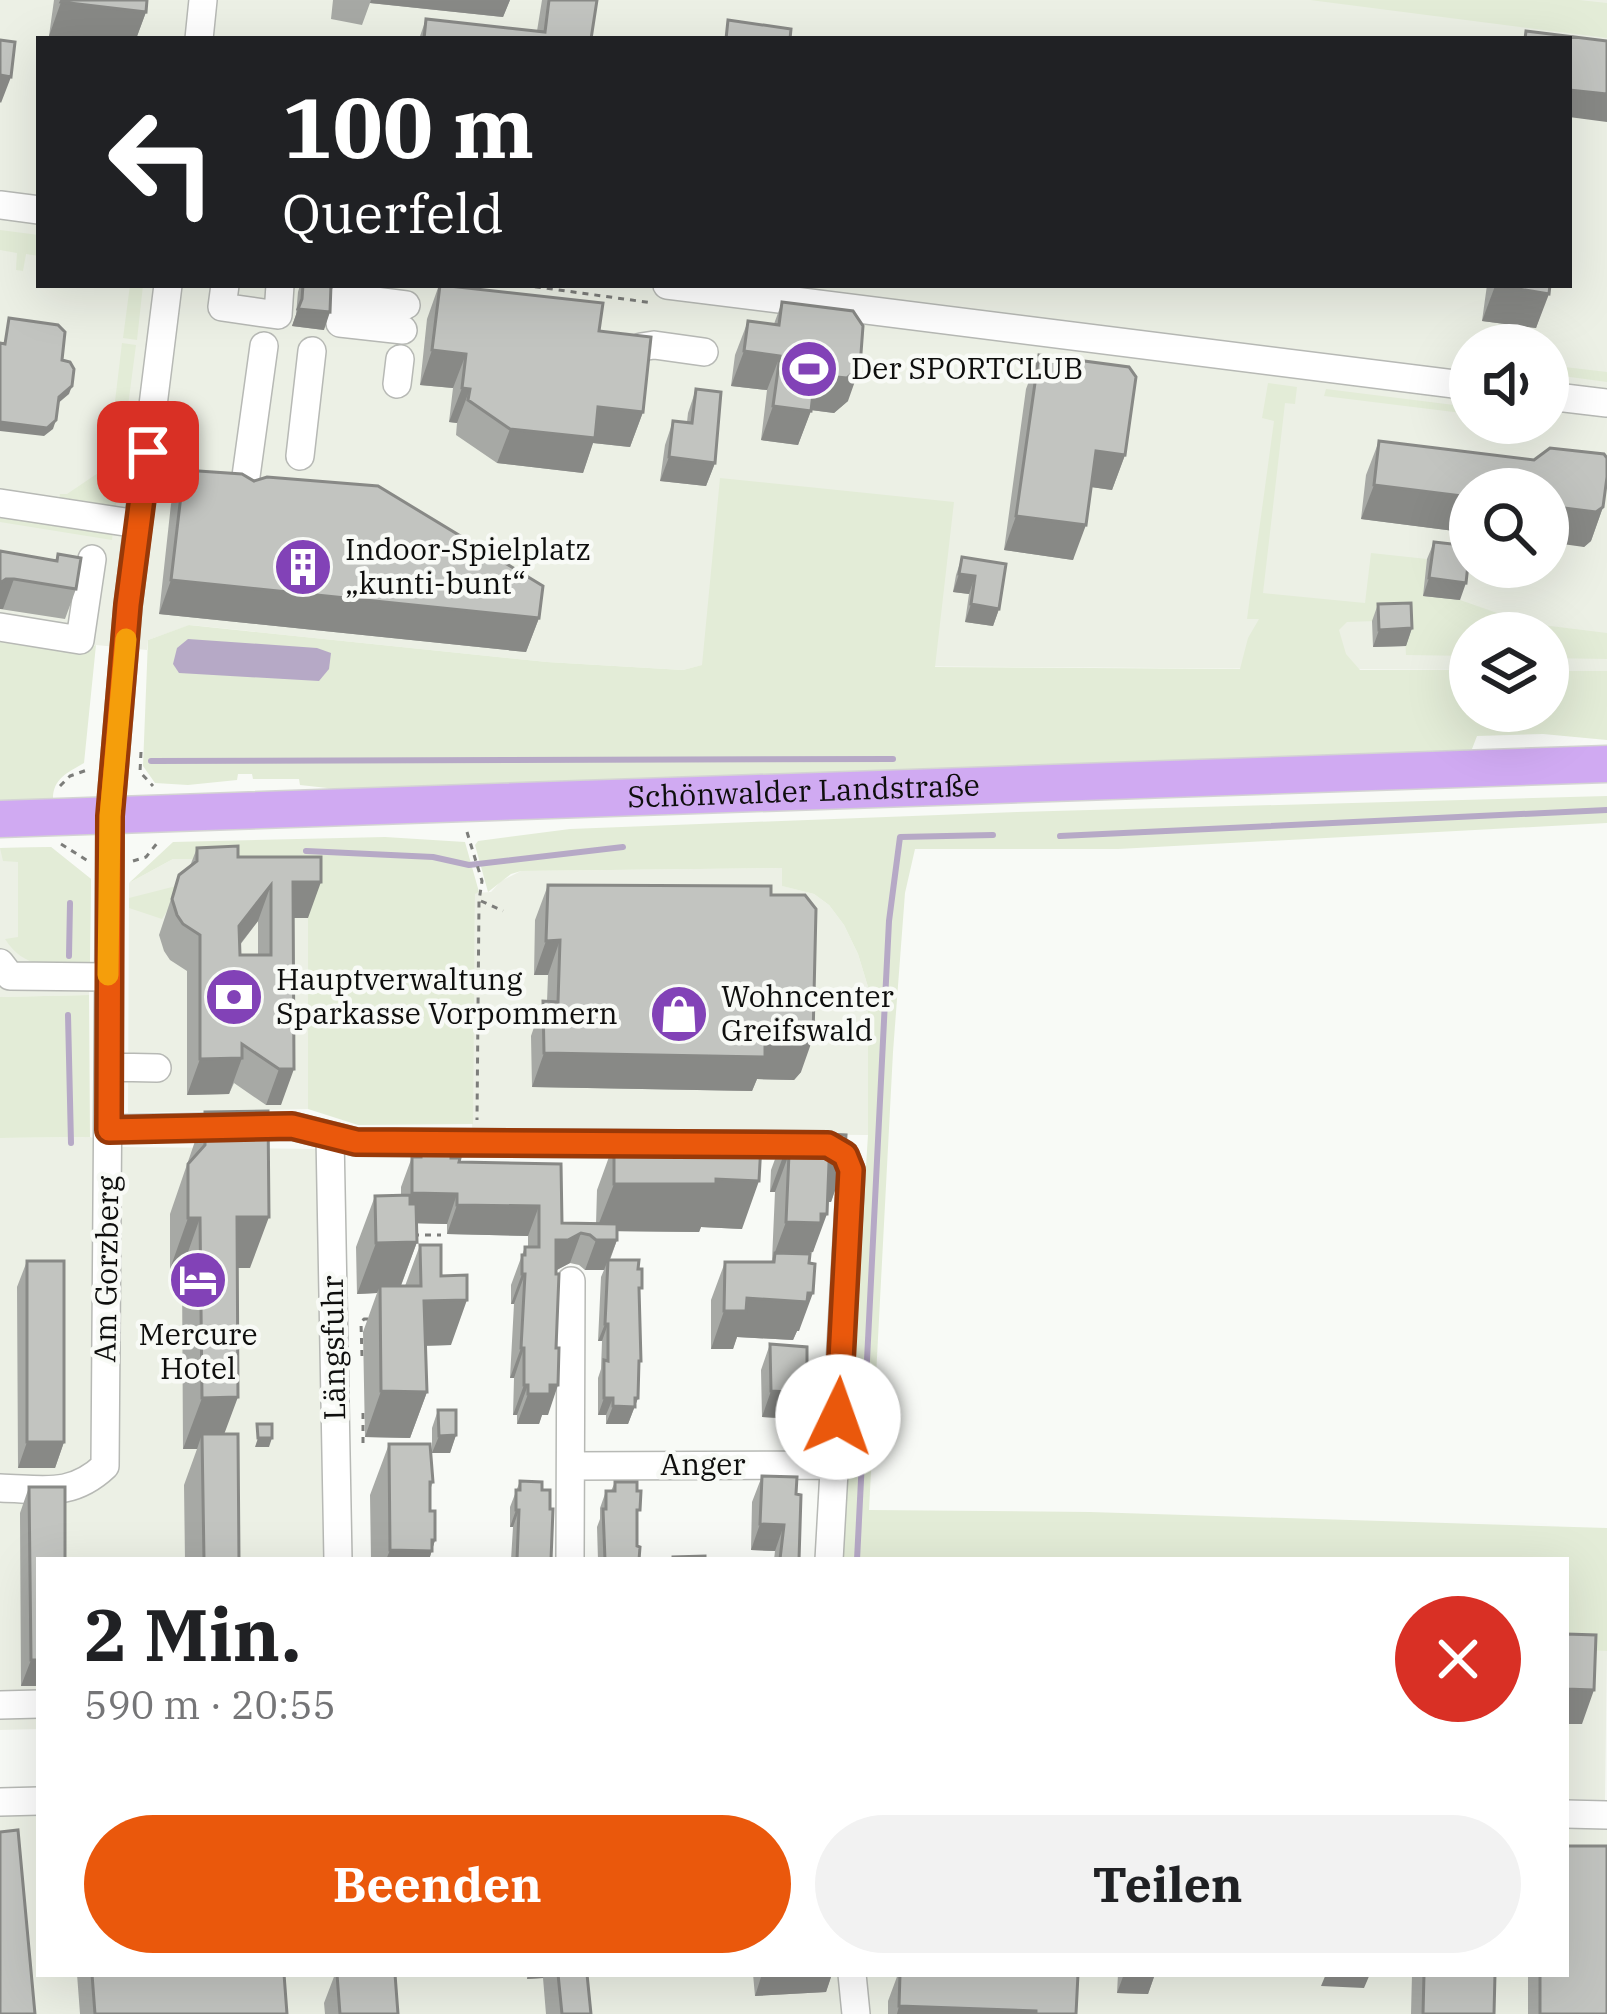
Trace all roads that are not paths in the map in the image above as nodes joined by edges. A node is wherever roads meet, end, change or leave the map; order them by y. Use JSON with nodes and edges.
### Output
{"nodes":[{"id":1,"x":203,"y":0,"type":"edge"},
{"id":2,"x":199,"y":36,"type":"edge"},
{"id":3,"x":0,"y":205,"type":"edge"},
{"id":4,"x":36,"y":210,"type":"edge"},
{"id":5,"x":168,"y":288,"type":"edge"},
{"id":6,"x":225,"y":288,"type":"edge"},
{"id":7,"x":691,"y":288,"type":"edge"},
{"id":8,"x":263,"y":307,"type":"edge"},
{"id":9,"x":264,"y":346,"type":"dead end"},
{"id":10,"x":641,"y":347,"type":"edge"},
{"id":11,"x":312,"y":351,"type":"dead end"},
{"id":12,"x":704,"y":352,"type":"dead end"},
{"id":13,"x":1449,"y":383,"type":"edge"},
{"id":14,"x":1569,"y":398,"type":"edge"},
{"id":15,"x":1607,"y":403,"type":"edge"},
{"id":16,"x":300,"y":456,"type":"dead end"},
{"id":17,"x":243,"y":498,"type":"edge"},
{"id":18,"x":0,"y":503,"type":"edge"},
{"id":19,"x":138,"y":524,"type":"junction"},
{"id":20,"x":92,"y":559,"type":"dead end"},
{"id":21,"x":0,"y":627,"type":"edge"},
{"id":22,"x":1607,"y":764,"type":"edge"},
{"id":23,"x":110,"y":816,"type":"junction"},
{"id":24,"x":0,"y":820,"type":"edge"},
{"id":25,"x":4,"y":973,"type":"edge"},
{"id":26,"x":108,"y":977,"type":"junction"},
{"id":27,"x":109,"y":1067,"type":"junction"},
{"id":28,"x":157,"y":1068,"type":"dead end"},
{"id":29,"x":109,"y":1130,"type":"junction"},
{"id":30,"x":343,"y":1139,"type":"junction"},
{"id":31,"x":571,"y":1281,"type":"dead end"},
{"id":32,"x":835,"y":1465,"type":"junction"},
{"id":33,"x":571,"y":1466,"type":"junction"},
{"id":34,"x":0,"y":1488,"type":"edge"},
{"id":35,"x":338,"y":1557,"type":"edge"},
{"id":36,"x":570,"y":1557,"type":"edge"},
{"id":37,"x":829,"y":1557,"type":"edge"},
{"id":38,"x":36,"y":1704,"type":"edge"},
{"id":39,"x":0,"y":1705,"type":"edge"},
{"id":40,"x":36,"y":1801,"type":"edge"},
{"id":41,"x":0,"y":1802,"type":"edge"},
{"id":42,"x":1569,"y":1814,"type":"edge"},
{"id":43,"x":1607,"y":1815,"type":"edge"},
{"id":44,"x":852,"y":1977,"type":"edge"},
{"id":45,"x":856,"y":2014,"type":"edge"}],
"edges":[{"from":1,"to":2,"type":"street"},
{"from":3,"to":4,"type":"street"},
{"from":5,"to":19,"type":"street","name":"Am Gorzberg"},
{"from":6,"to":8,"type":"street"},
{"from":7,"to":13,"type":"street"},
{"from":9,"to":17,"type":"street"},
{"from":10,"to":12,"type":"street"},
{"from":11,"to":16,"type":"street"},
{"from":14,"to":15,"type":"street"},
{"from":18,"to":19,"type":"street"},
{"from":19,"to":23,"type":"street","name":"Am Gorzberg"},
{"from":20,"to":21,"type":"street"},
{"from":22,"to":23,"type":"main road","name":"Schönwalder Landstraße"},
{"from":23,"to":24,"type":"main road","name":"Schönwalder Landstraße"},
{"from":23,"to":26,"type":"street","name":"Am Gorzberg"},
{"from":25,"to":26,"type":"street"},
{"from":26,"to":27,"type":"street","name":"Am Gorzberg"},
{"from":27,"to":28,"type":"street"},
{"from":27,"to":29,"type":"street","name":"Am Gorzberg"},
{"from":29,"to":30,"type":"street"},
{"from":29,"to":34,"type":"street","name":"Am Gorzberg"},
{"from":30,"to":32,"type":"street"},
{"from":30,"to":35,"type":"street","name":"Längsfuhr"},
{"from":31,"to":33,"type":"street"},
{"from":32,"to":33,"type":"street","name":"Anger"},
{"from":32,"to":37,"type":"street"},
{"from":33,"to":36,"type":"street"},
{"from":38,"to":39,"type":"street"},
{"from":40,"to":41,"type":"street"},
{"from":42,"to":43,"type":"street"},
{"from":44,"to":45,"type":"street"}]}
